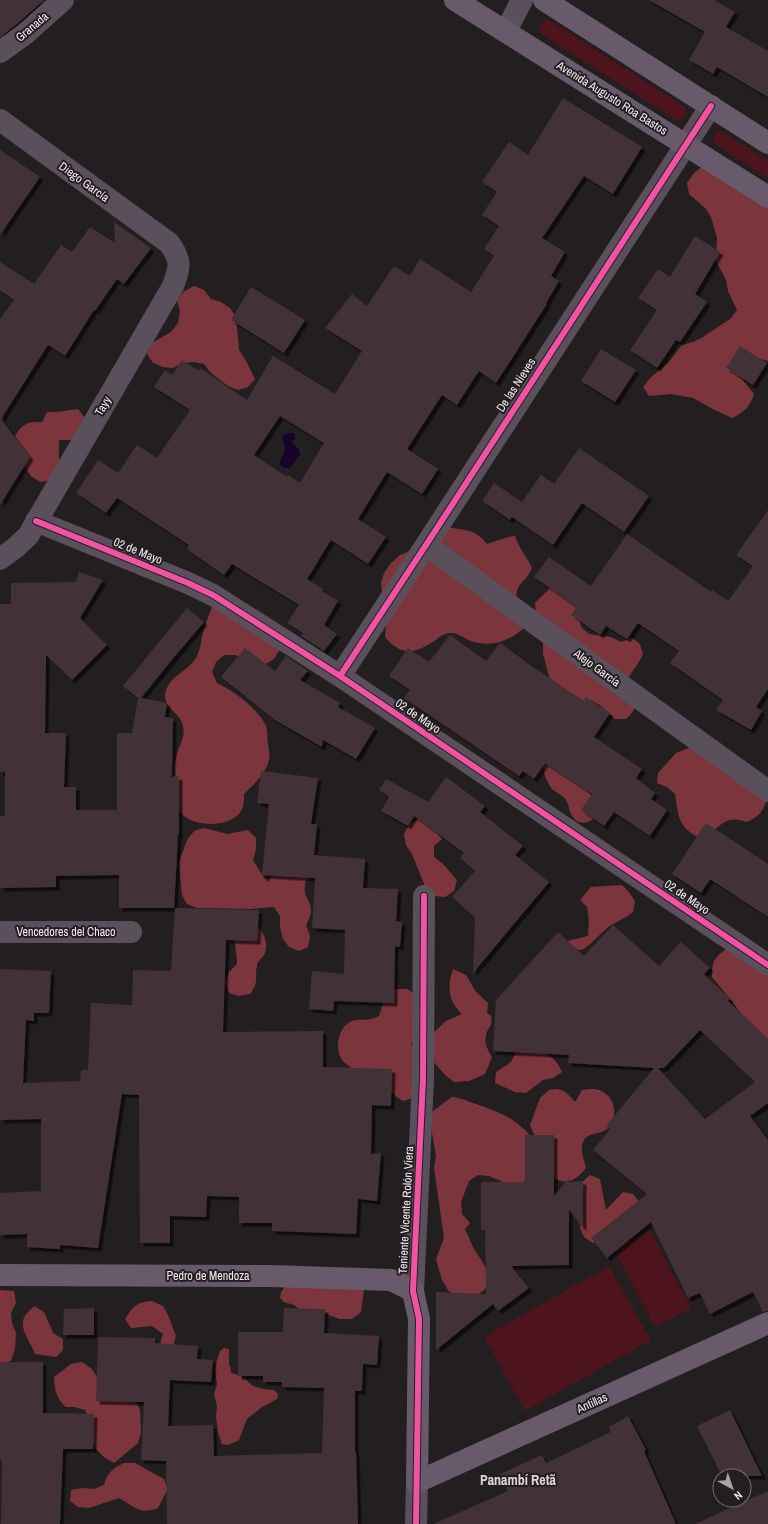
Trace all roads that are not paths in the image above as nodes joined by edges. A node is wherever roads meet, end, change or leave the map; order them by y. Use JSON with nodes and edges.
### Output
{"nodes":[{"id":1,"x":63,"y":0,"type":"edge"},
{"id":2,"x":454,"y":0,"type":"edge"},
{"id":3,"x":522,"y":0,"type":"edge"},
{"id":4,"x":544,"y":0,"type":"edge"},
{"id":5,"x":506,"y":31,"type":"junction"},
{"id":6,"x":0,"y":52,"type":"edge"},
{"id":7,"x":711,"y":106,"type":"junction"},
{"id":8,"x":0,"y":120,"type":"edge"},
{"id":9,"x":768,"y":143,"type":"edge"},
{"id":10,"x":685,"y":144,"type":"junction"},
{"id":11,"x":768,"y":197,"type":"edge"},
{"id":12,"x":169,"y":243,"type":"joint"},
{"id":13,"x":36,"y":521,"type":"junction"},
{"id":14,"x":426,"y":545,"type":"junction"},
{"id":15,"x":0,"y":559,"type":"edge"},
{"id":16,"x":340,"y":676,"type":"junction"},
{"id":17,"x":768,"y":791,"type":"edge"},
{"id":18,"x":424,"y":896,"type":"dead end"},
{"id":19,"x":0,"y":932,"type":"edge"},
{"id":20,"x":131,"y":932,"type":"dead end"},
{"id":21,"x":768,"y":965,"type":"edge"},
{"id":22,"x":0,"y":1276,"type":"edge"},
{"id":23,"x":413,"y":1291,"type":"junction"},
{"id":24,"x":768,"y":1323,"type":"edge"},
{"id":25,"x":417,"y":1482,"type":"junction"},
{"id":26,"x":416,"y":1524,"type":"edge"}],
"edges":[{"from":1,"to":6,"type":"street","name":"Granada"},
{"from":2,"to":5,"type":"street","name":"Avenida Augusto Roa Bastos"},
{"from":3,"to":5,"type":"street"},
{"from":4,"to":7,"type":"street"},
{"from":5,"to":10,"type":"street","name":"Avenida Augusto Roa Bastos"},
{"from":7,"to":9,"type":"street"},
{"from":7,"to":10,"type":"street","name":"De las Nieves"},
{"from":8,"to":12,"type":"street","name":"Diego García"},
{"from":10,"to":11,"type":"street","name":"Avenida Augusto Roa Bastos"},
{"from":10,"to":14,"type":"street","name":"De las Nieves"},
{"from":12,"to":13,"type":"street","name":"Tayy"},
{"from":13,"to":15,"type":"street","name":"Tayy"},
{"from":13,"to":16,"type":"street","name":"02 de Mayo"},
{"from":14,"to":16,"type":"street","name":"De las Nieves"},
{"from":14,"to":17,"type":"street","name":"Alejo García"},
{"from":16,"to":21,"type":"street","name":"02 de Mayo"},
{"from":18,"to":23,"type":"street","name":"Teniente Vicente Rolón Viera"},
{"from":19,"to":20,"type":"street","name":"Vencedores del Chaco"},
{"from":22,"to":23,"type":"street","name":"Pedro de Mendoza"},
{"from":23,"to":25,"type":"street","name":"Teniente Vicente Rolón Viera"},
{"from":24,"to":25,"type":"street","name":"Antillas"},
{"from":25,"to":26,"type":"street","name":"Teniente Vicente Rolón Viera"}]}
